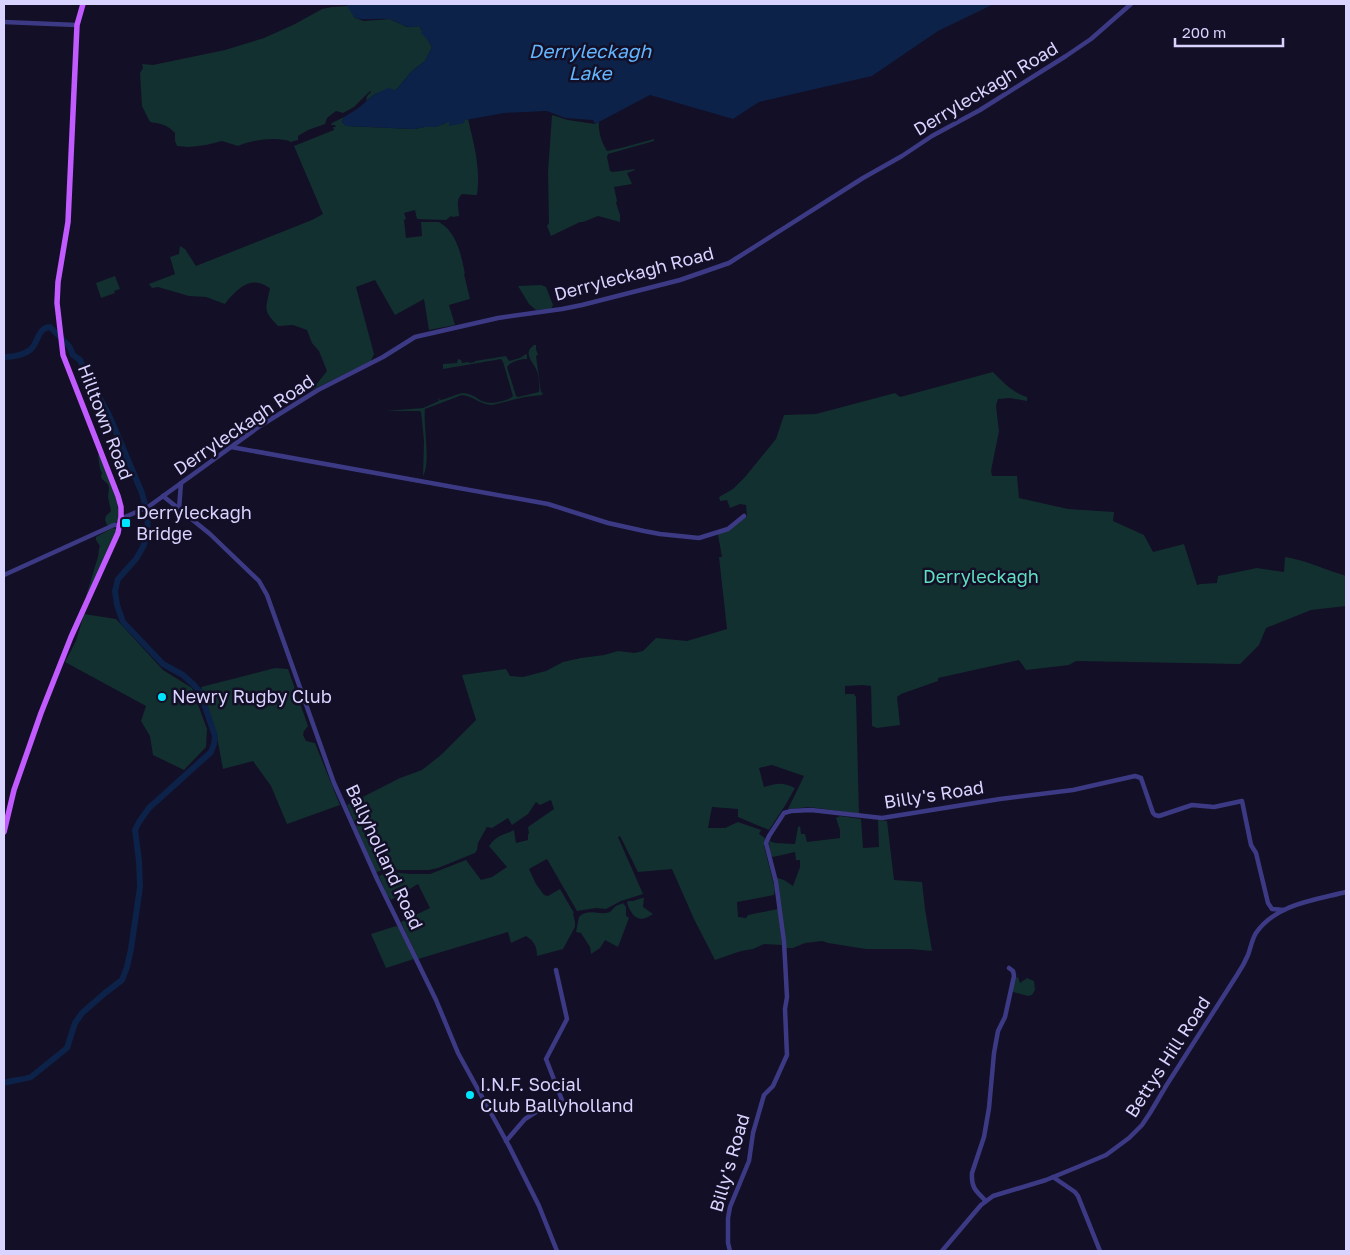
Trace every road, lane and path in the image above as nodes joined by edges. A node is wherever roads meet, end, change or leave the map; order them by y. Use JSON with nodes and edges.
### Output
{"nodes":[{"id":1,"x":83,"y":4,"type":"edge"},
{"id":2,"x":1132,"y":4,"type":"edge"},
{"id":3,"x":4,"y":22,"type":"edge"},
{"id":4,"x":77,"y":25,"type":"junction"},
{"id":5,"x":232,"y":447,"type":"junction"},
{"id":6,"x":181,"y":483,"type":"junction"},
{"id":7,"x":163,"y":496,"type":"junction"},
{"id":8,"x":179,"y":509,"type":"junction"},
{"id":9,"x":744,"y":516,"type":"dead end"},
{"id":10,"x":122,"y":517,"type":"junction"},
{"id":11,"x":120,"y":525,"type":"junction"},
{"id":12,"x":4,"y":575,"type":"edge"},
{"id":13,"x":4,"y":832,"type":"edge"},
{"id":14,"x":1346,"y":892,"type":"edge"},
{"id":15,"x":1284,"y":910,"type":"junction"},
{"id":16,"x":1009,"y":968,"type":"dead end"},
{"id":17,"x":556,"y":970,"type":"dead end"},
{"id":18,"x":506,"y":1141,"type":"junction"},
{"id":19,"x":1053,"y":1177,"type":"junction"},
{"id":20,"x":986,"y":1201,"type":"junction"},
{"id":21,"x":558,"y":1251,"type":"edge"},
{"id":22,"x":730,"y":1251,"type":"edge"},
{"id":23,"x":942,"y":1251,"type":"edge"},
{"id":24,"x":1100,"y":1251,"type":"edge"}],
"edges":[{"from":1,"to":4,"type":"main road","name":"Hilltown Road"},
{"from":2,"to":5,"type":"street","name":"Derryleckagh Road"},
{"from":3,"to":4,"type":"street"},
{"from":4,"to":10,"type":"main road","name":"Hilltown Road"},
{"from":5,"to":6,"type":"street","name":"Derryleckagh Road"},
{"from":5,"to":9,"type":"street"},
{"from":6,"to":7,"type":"street","name":"Derryleckagh Road"},
{"from":6,"to":8,"type":"street"},
{"from":7,"to":8,"type":"street","name":"Ballyholland Road"},
{"from":7,"to":10,"type":"street","name":"Derryleckagh Road"},
{"from":8,"to":18,"type":"street","name":"Ballyholland Road"},
{"from":10,"to":11,"type":"main road","name":"Hilltown Road"},
{"from":11,"to":12,"type":"street"},
{"from":11,"to":13,"type":"main road","name":"Hilltown Road"},
{"from":14,"to":15,"type":"street","name":"Bettys Hill Road"},
{"from":15,"to":19,"type":"street","name":"Bettys Hill Road"},
{"from":15,"to":22,"type":"street","name":"Billy's Road"},
{"from":16,"to":20,"type":"street"},
{"from":17,"to":18,"type":"street"},
{"from":18,"to":21,"type":"street","name":"Ballyholland Road"},
{"from":19,"to":20,"type":"street","name":"Bettys Hill Road"},
{"from":19,"to":24,"type":"street"},
{"from":20,"to":23,"type":"street","name":"Bettys Hill Road"}]}
